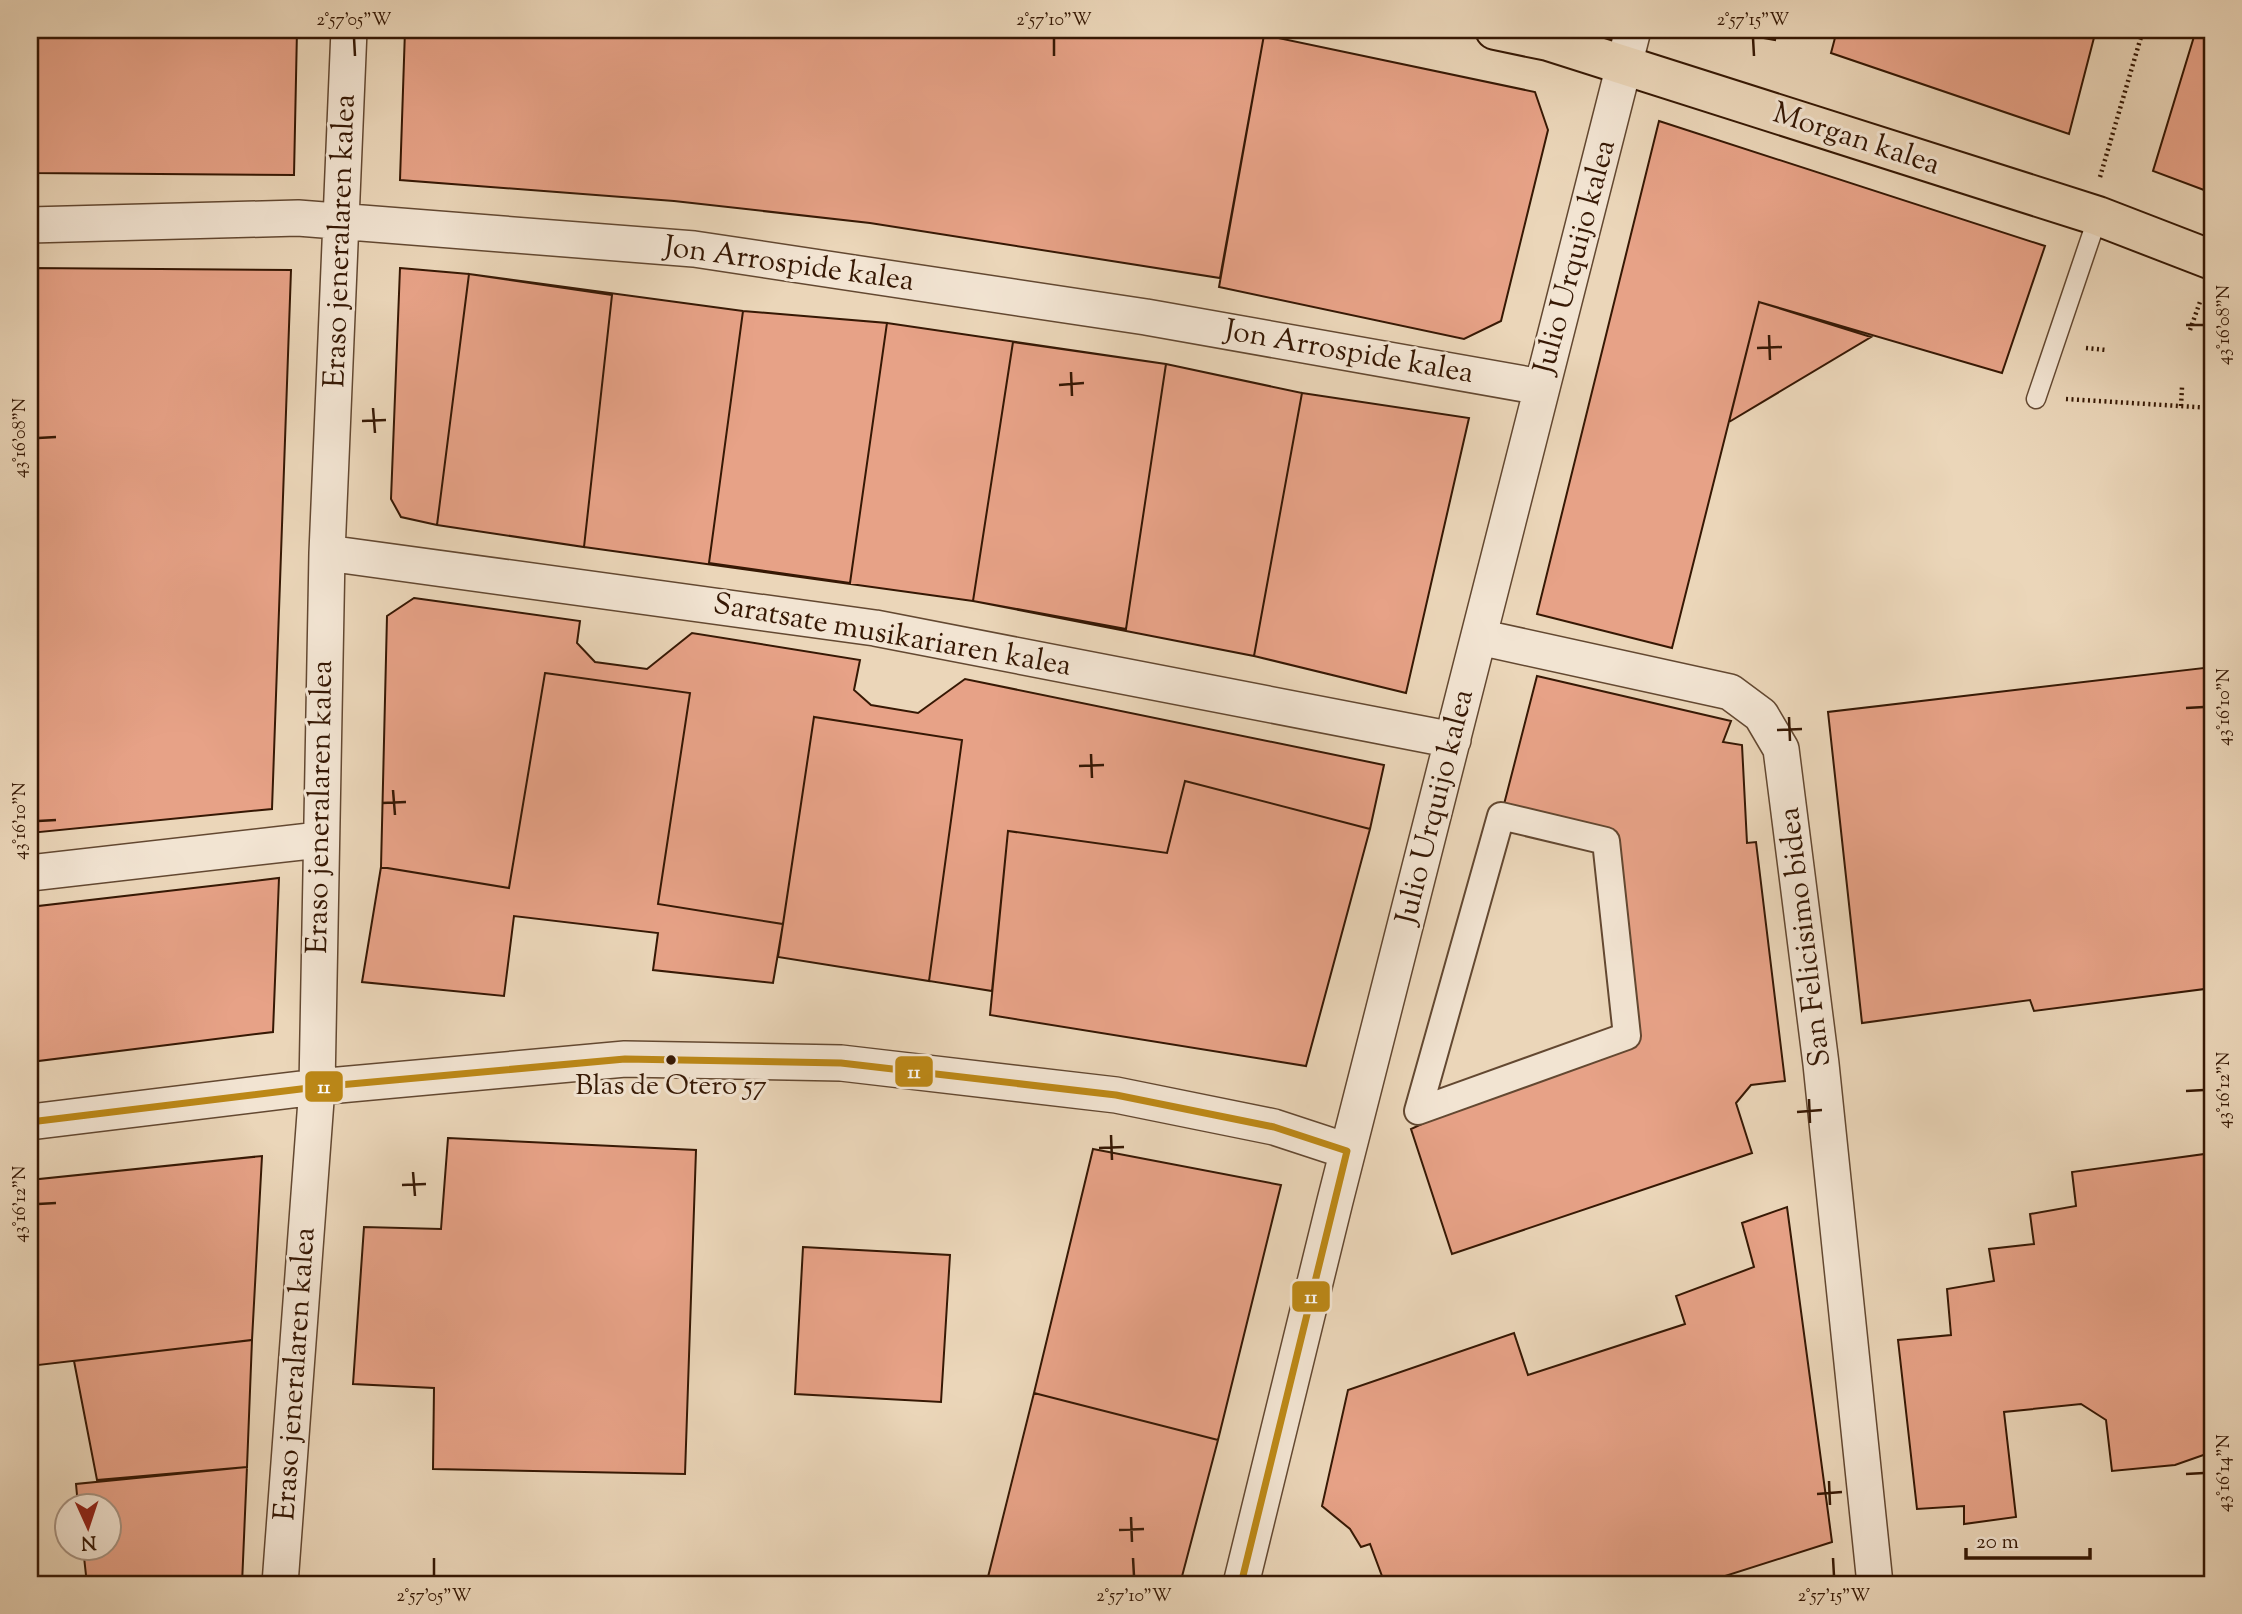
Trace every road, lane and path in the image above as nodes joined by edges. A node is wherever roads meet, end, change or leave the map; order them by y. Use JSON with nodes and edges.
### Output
{"nodes":[{"id":1,"x":349,"y":30,"type":"edge"},
{"id":2,"x":1495,"y":30,"type":"edge"},
{"id":3,"x":2143,"y":30,"type":"edge"},
{"id":4,"x":1629,"y":48,"type":"edge"},
{"id":5,"x":2100,"y":179,"type":"dead end"},
{"id":6,"x":2098,"y":216,"type":"junction"},
{"id":7,"x":343,"y":222,"type":"junction"},
{"id":8,"x":30,"y":225,"type":"edge"},
{"id":9,"x":2212,"y":260,"type":"edge"},
{"id":10,"x":2201,"y":299,"type":"dead end"},
{"id":11,"x":2190,"y":330,"type":"dead end"},
{"id":12,"x":2086,"y":348,"type":"dead end"},
{"id":13,"x":2106,"y":350,"type":"dead end"},
{"id":14,"x":1541,"y":387,"type":"junction"},
{"id":15,"x":2182,"y":387,"type":"dead end"},
{"id":16,"x":2036,"y":399,"type":"joint"},
{"id":17,"x":2180,"y":406,"type":"junction"},
{"id":18,"x":2212,"y":408,"type":"edge"},
{"id":19,"x":327,"y":553,"type":"junction"},
{"id":20,"x":1479,"y":637,"type":"junction"},
{"id":21,"x":1453,"y":740,"type":"junction"},
{"id":22,"x":319,"y":840,"type":"junction"},
{"id":23,"x":1606,"y":841,"type":"joint"},
{"id":24,"x":30,"y":873,"type":"edge"},
{"id":25,"x":317,"y":1087,"type":"junction"},
{"id":26,"x":30,"y":1122,"type":"edge"},
{"id":27,"x":1347,"y":1151,"type":"junction"},
{"id":28,"x":280,"y":1584,"type":"edge"},
{"id":29,"x":1241,"y":1584,"type":"edge"},
{"id":30,"x":1875,"y":1584,"type":"edge"}],
"edges":[{"from":1,"to":7,"type":"street","name":"Eraso jeneralaren kalea"},
{"from":2,"to":4,"type":"main road","name":"Morgan kalea"},
{"from":3,"to":5,"type":"path"},
{"from":4,"to":6,"type":"main road","name":"Morgan kalea"},
{"from":4,"to":14,"type":"street","name":"Julio Urquijo kalea"},
{"from":6,"to":9,"type":"main road","name":"Morgan kalea"},
{"from":6,"to":16,"type":"lane"},
{"from":7,"to":8,"type":"street","name":"Jon Arrospide kalea"},
{"from":7,"to":14,"type":"street","name":"Jon Arrospide kalea"},
{"from":7,"to":19,"type":"street","name":"Eraso jeneralaren kalea"},
{"from":10,"to":11,"type":"path"},
{"from":12,"to":13,"type":"path"},
{"from":14,"to":20,"type":"street","name":"Julio Urquijo kalea"},
{"from":15,"to":17,"type":"path"},
{"from":16,"to":17,"type":"path"},
{"from":17,"to":18,"type":"path"},
{"from":19,"to":21,"type":"street","name":"Saratsate musikariaren kalea"},
{"from":19,"to":22,"type":"street","name":"Eraso jeneralaren kalea"},
{"from":20,"to":21,"type":"street","name":"Julio Urquijo kalea"},
{"from":20,"to":30,"type":"street","name":"San Felicisimo bidea"},
{"from":21,"to":27,"type":"street","name":"Julio Urquijo kalea"},
{"from":22,"to":24,"type":"street"},
{"from":22,"to":25,"type":"street","name":"Eraso jeneralaren kalea"},
{"from":23,"to":23,"type":"street"},
{"from":25,"to":26,"type":"street"},
{"from":25,"to":27,"type":"street"},
{"from":25,"to":28,"type":"street","name":"Eraso jeneralaren kalea"},
{"from":27,"to":29,"type":"street","name":"Julio Urquijo kalea"}]}
